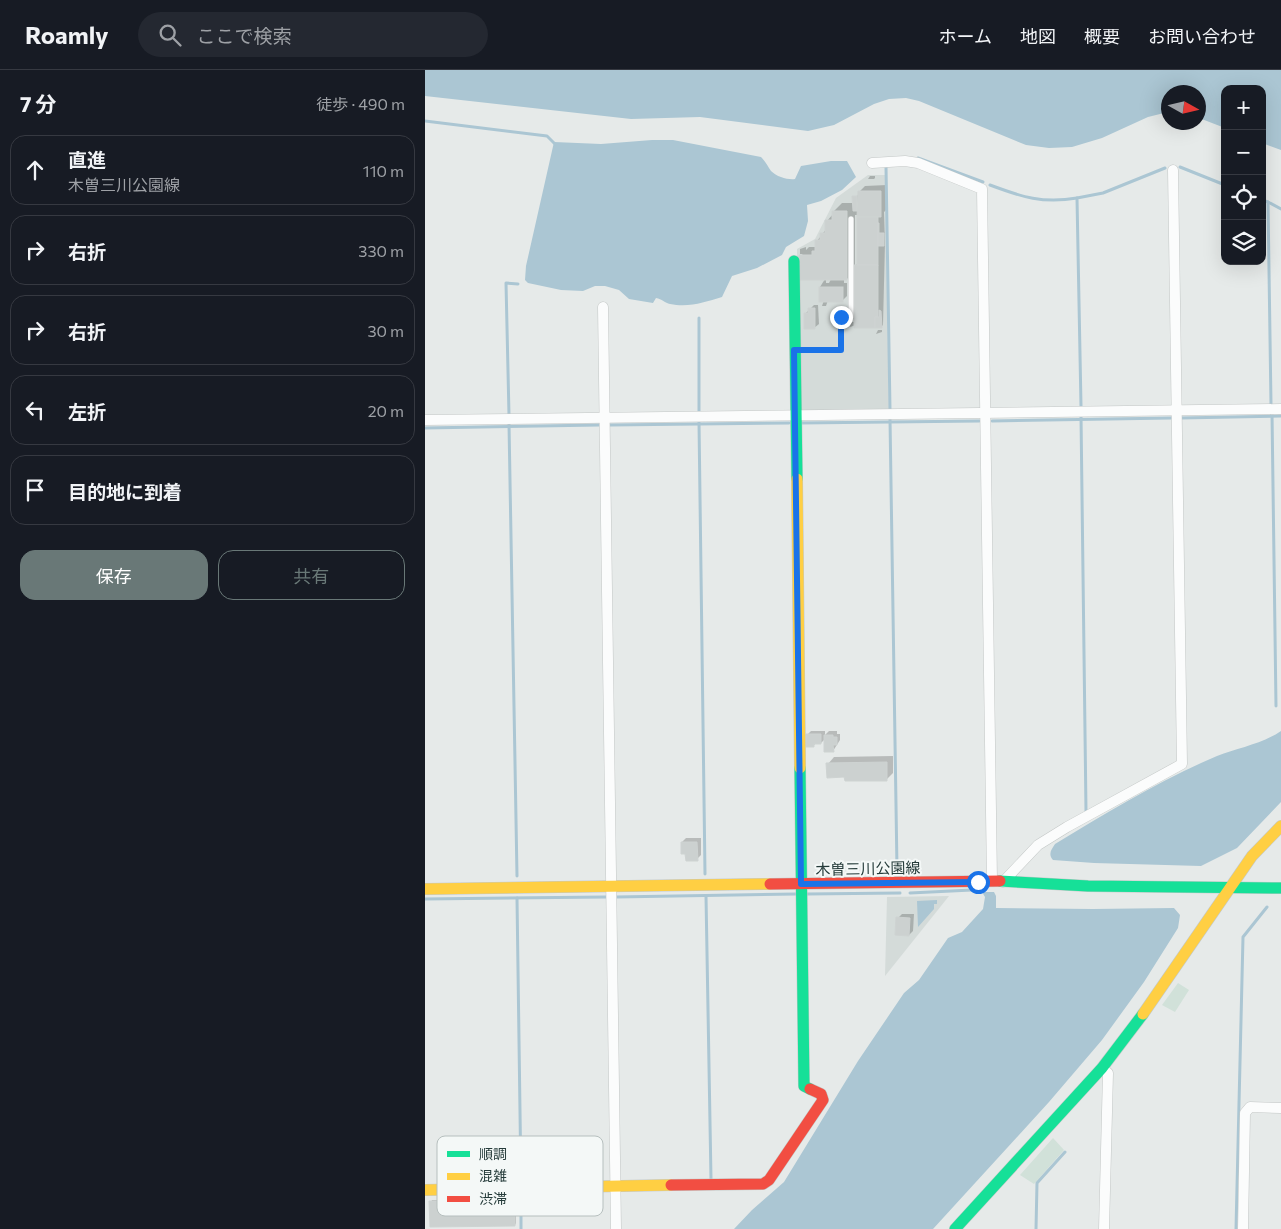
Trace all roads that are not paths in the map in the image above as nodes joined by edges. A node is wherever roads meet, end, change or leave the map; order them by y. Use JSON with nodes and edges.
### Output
{"nodes":[{"id":1,"x":872,"y":163,"type":"dead end"},
{"id":2,"x":1173,"y":170,"type":"dead end"},
{"id":3,"x":851,"y":219,"type":"dead end"},
{"id":4,"x":793,"y":261,"type":"dead end"},
{"id":5,"x":603,"y":307,"type":"dead end"},
{"id":6,"x":794,"y":350,"type":"junction"},
{"id":7,"x":1281,"y":409,"type":"edge"},
{"id":8,"x":1177,"y":411,"type":"junction"},
{"id":9,"x":986,"y":413,"type":"junction"},
{"id":10,"x":795,"y":416,"type":"junction"},
{"id":11,"x":604,"y":418,"type":"junction"},
{"id":12,"x":425,"y":420,"type":"edge"},
{"id":13,"x":1281,"y":826,"type":"edge"},
{"id":14,"x":997,"y":882,"type":"junction"},
{"id":15,"x":801,"y":884,"type":"junction"},
{"id":16,"x":611,"y":886,"type":"junction"},
{"id":17,"x":1281,"y":888,"type":"edge"},
{"id":18,"x":425,"y":889,"type":"edge"},
{"id":19,"x":1229,"y":889,"type":"junction"},
{"id":20,"x":1102,"y":1068,"type":"junction"},
{"id":21,"x":1281,"y":1108,"type":"edge"},
{"id":22,"x":603,"y":1186,"type":"edge"},
{"id":23,"x":615,"y":1186,"type":"junction"},
{"id":24,"x":616,"y":1229,"type":"edge"},
{"id":25,"x":955,"y":1229,"type":"edge"},
{"id":26,"x":1104,"y":1229,"type":"edge"},
{"id":27,"x":1243,"y":1229,"type":"edge"}],
"edges":[{"from":1,"to":9,"type":"street"},
{"from":2,"to":8,"type":"street"},
{"from":3,"to":6,"type":"lane"},
{"from":4,"to":6,"type":"street"},
{"from":5,"to":11,"type":"street"},
{"from":6,"to":10,"type":"street"},
{"from":7,"to":8,"type":"street"},
{"from":8,"to":9,"type":"street"},
{"from":8,"to":14,"type":"street"},
{"from":9,"to":10,"type":"street"},
{"from":9,"to":14,"type":"street"},
{"from":10,"to":11,"type":"street"},
{"from":10,"to":15,"type":"street"},
{"from":11,"to":12,"type":"street"},
{"from":11,"to":16,"type":"street"},
{"from":13,"to":19,"type":"street"},
{"from":14,"to":15,"type":"street","name":"木曽三川公園線"},
{"from":14,"to":19,"type":"street","name":"木曽三川公園線"},
{"from":15,"to":16,"type":"street","name":"木曽三川公園線"},
{"from":15,"to":23,"type":"street"},
{"from":16,"to":18,"type":"street","name":"木曽三川公園線"},
{"from":16,"to":23,"type":"street"},
{"from":17,"to":19,"type":"street","name":"木曽三川公園線"},
{"from":19,"to":20,"type":"street"},
{"from":20,"to":25,"type":"street"},
{"from":20,"to":26,"type":"street"},
{"from":21,"to":27,"type":"street"},
{"from":22,"to":23,"type":"street"},
{"from":23,"to":24,"type":"street"}]}
